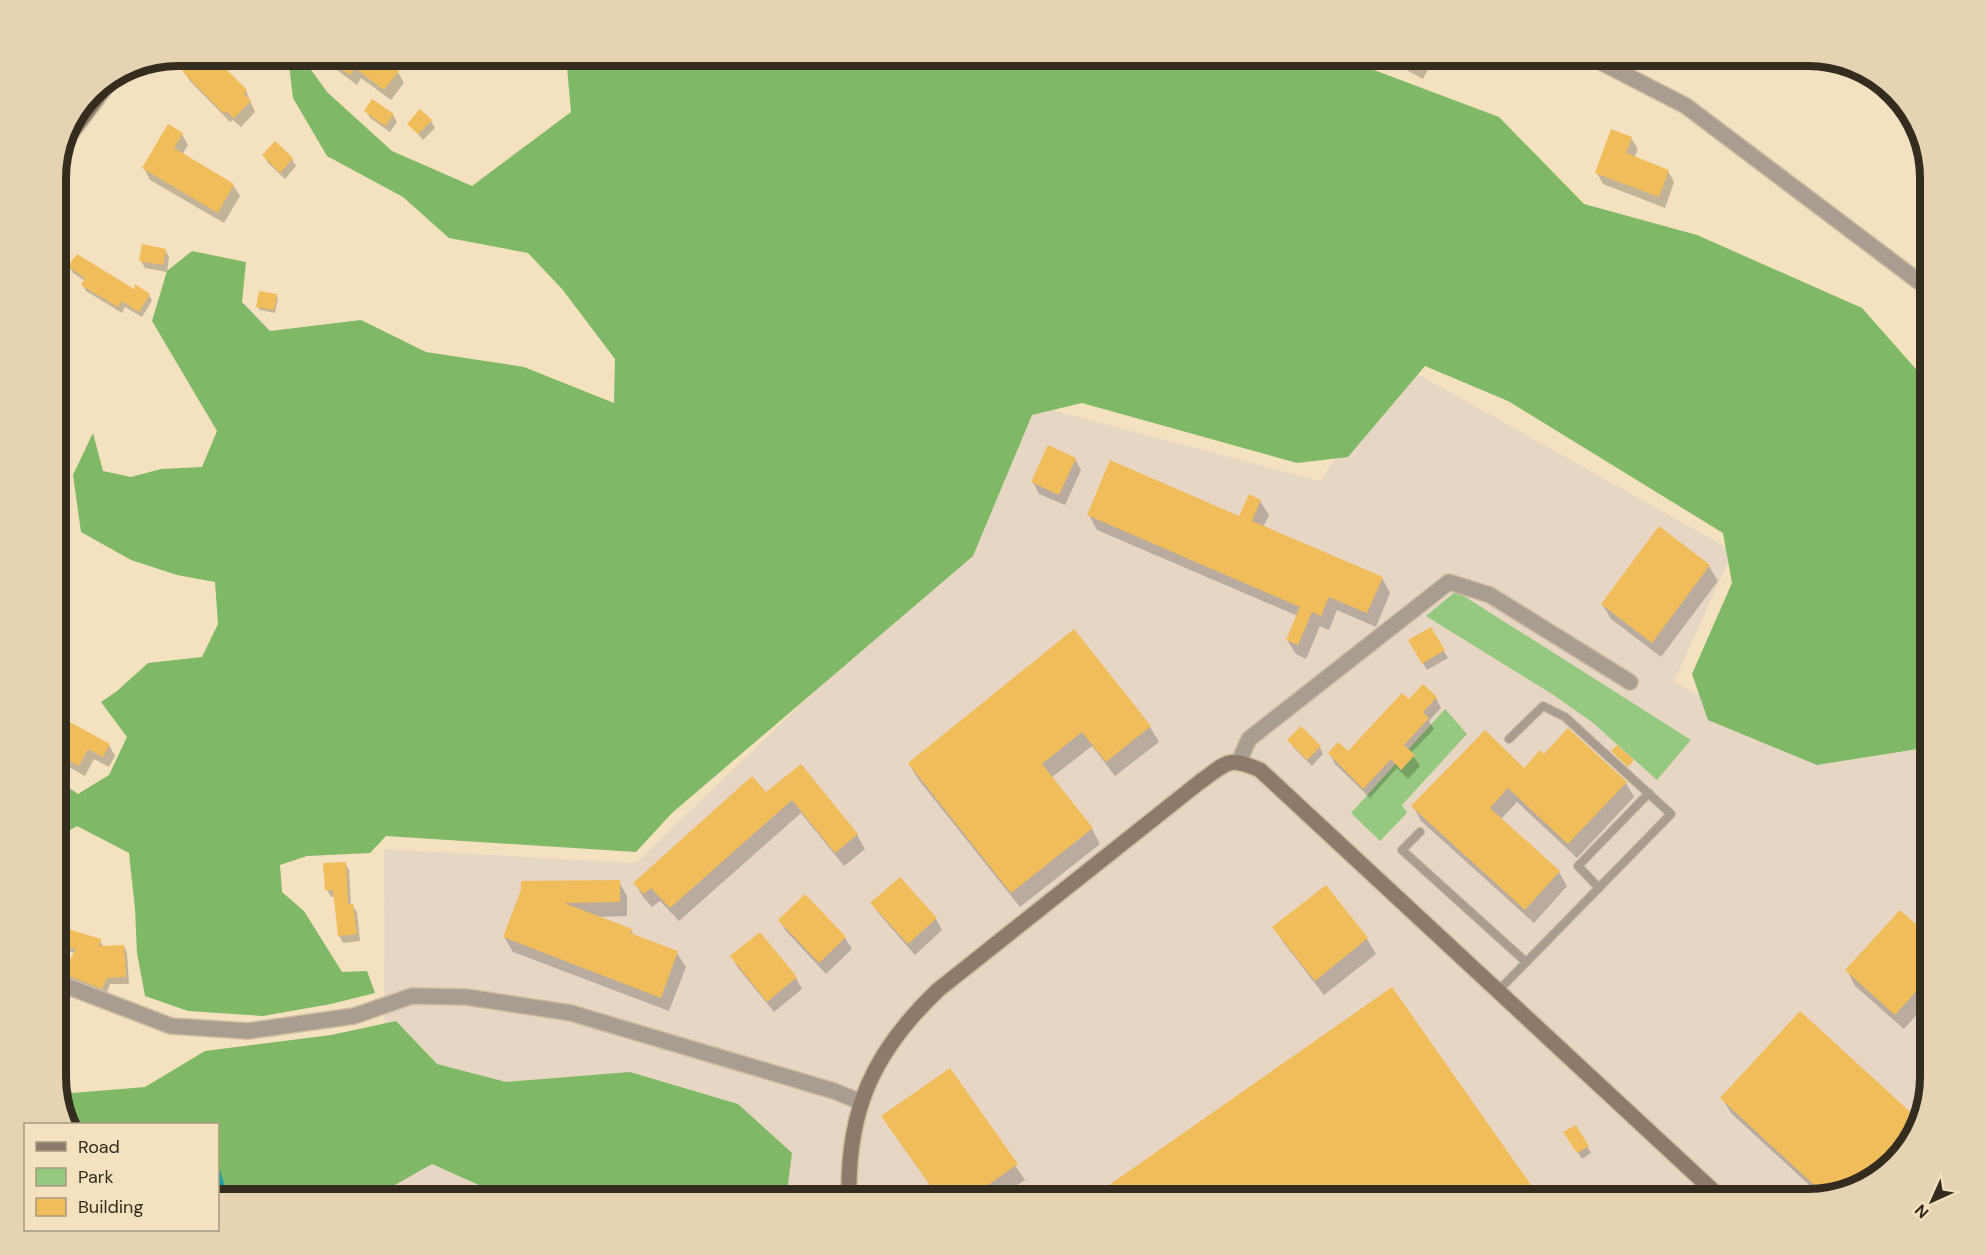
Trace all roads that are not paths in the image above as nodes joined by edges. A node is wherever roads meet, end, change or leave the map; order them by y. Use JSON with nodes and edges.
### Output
{"nodes":[{"id":1,"x":1608,"y":66,"type":"edge"},
{"id":2,"x":1920,"y":282,"type":"edge"},
{"id":3,"x":1630,"y":682,"type":"dead end"},
{"id":4,"x":1509,"y":739,"type":"dead end"},
{"id":5,"x":1239,"y":761,"type":"junction"},
{"id":6,"x":1648,"y":793,"type":"junction"},
{"id":7,"x":1420,"y":832,"type":"dead end"},
{"id":8,"x":1599,"y":888,"type":"junction"},
{"id":9,"x":1527,"y":962,"type":"junction"},
{"id":10,"x":66,"y":986,"type":"edge"},
{"id":11,"x":1498,"y":991,"type":"junction"},
{"id":12,"x":861,"y":1102,"type":"junction"},
{"id":13,"x":849,"y":1189,"type":"edge"},
{"id":14,"x":1710,"y":1189,"type":"edge"}],
"edges":[{"from":1,"to":2,"type":"street"},
{"from":3,"to":5,"type":"street"},
{"from":4,"to":6,"type":"lane"},
{"from":5,"to":11,"type":"street"},
{"from":5,"to":12,"type":"street"},
{"from":6,"to":8,"type":"lane"},
{"from":6,"to":8,"type":"lane"},
{"from":7,"to":9,"type":"lane"},
{"from":8,"to":9,"type":"lane"},
{"from":9,"to":11,"type":"lane"},
{"from":10,"to":12,"type":"street"},
{"from":11,"to":14,"type":"street"},
{"from":12,"to":13,"type":"street"}]}
